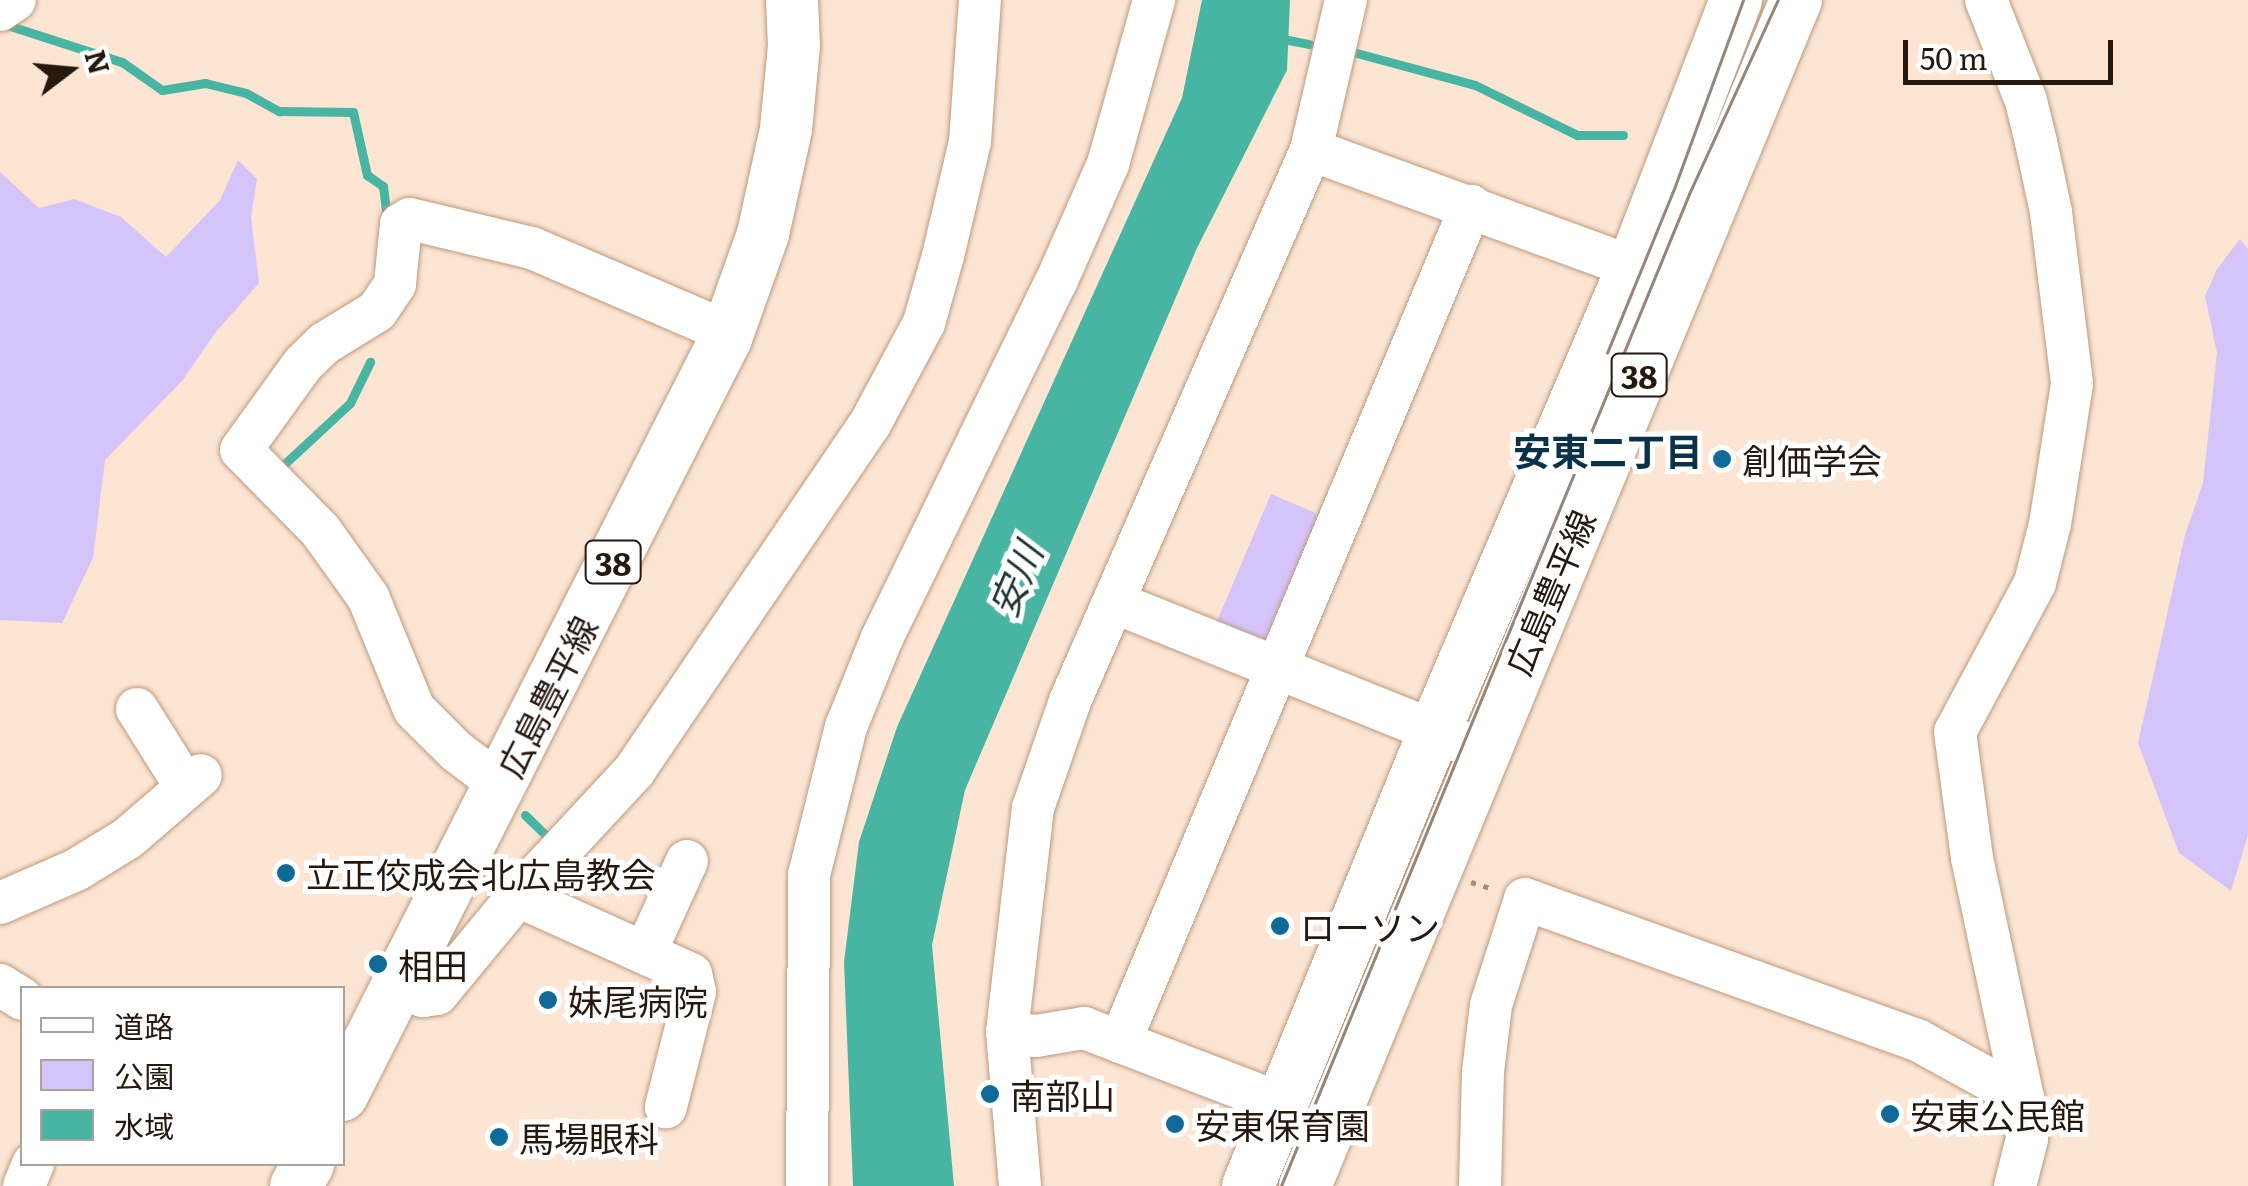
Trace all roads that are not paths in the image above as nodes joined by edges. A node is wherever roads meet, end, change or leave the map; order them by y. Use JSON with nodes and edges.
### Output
{"nodes":[{"id":1,"x":14,"y":0,"type":"edge"},
{"id":2,"x":792,"y":0,"type":"edge"},
{"id":3,"x":980,"y":0,"type":"edge"},
{"id":4,"x":1154,"y":0,"type":"edge"},
{"id":5,"x":1346,"y":0,"type":"edge"},
{"id":6,"x":1736,"y":0,"type":"edge"},
{"id":7,"x":1796,"y":0,"type":"edge"},
{"id":8,"x":1986,"y":0,"type":"edge"},
{"id":9,"x":0,"y":10,"type":"edge"},
{"id":10,"x":1311,"y":150,"type":"junction"},
{"id":11,"x":1471,"y":206,"type":"junction"},
{"id":12,"x":1634,"y":267,"type":"junction"},
{"id":13,"x":727,"y":332,"type":"junction"},
{"id":14,"x":1116,"y":604,"type":"junction"},
{"id":15,"x":1276,"y":667,"type":"junction"},
{"id":16,"x":137,"y":709,"type":"dead end"},
{"id":17,"x":1435,"y":730,"type":"junction"},
{"id":18,"x":1484,"y":751,"type":"junction"},
{"id":19,"x":501,"y":785,"type":"junction"},
{"id":20,"x":687,"y":861,"type":"dead end"},
{"id":21,"x":518,"y":896,"type":"junction"},
{"id":22,"x":0,"y":903,"type":"edge"},
{"id":23,"x":645,"y":953,"type":"junction"},
{"id":24,"x":399,"y":984,"type":"junction"},
{"id":25,"x":1007,"y":1032,"type":"junction"},
{"id":26,"x":1120,"y":1042,"type":"junction"},
{"id":27,"x":345,"y":1089,"type":"edge"},
{"id":28,"x":2023,"y":1098,"type":"junction"},
{"id":29,"x":1282,"y":1104,"type":"junction"},
{"id":30,"x":666,"y":1107,"type":"dead end"},
{"id":31,"x":807,"y":1186,"type":"edge"},
{"id":32,"x":1020,"y":1186,"type":"edge"},
{"id":33,"x":1248,"y":1186,"type":"edge"},
{"id":34,"x":1305,"y":1186,"type":"edge"},
{"id":35,"x":1480,"y":1186,"type":"edge"},
{"id":36,"x":2015,"y":1186,"type":"edge"}],
"edges":[{"from":1,"to":9,"type":"street"},
{"from":2,"to":13,"type":"main road","name":"広島豊平線","number":"38"},
{"from":3,"to":21,"type":"street"},
{"from":4,"to":31,"type":"street"},
{"from":5,"to":10,"type":"street"},
{"from":6,"to":12,"type":"main road","name":"広島豊平線","number":"38"},
{"from":7,"to":18,"type":"main road","name":"広島豊平線","number":"38"},
{"from":8,"to":28,"type":"street"},
{"from":10,"to":11,"type":"street"},
{"from":10,"to":14,"type":"street"},
{"from":11,"to":12,"type":"street"},
{"from":11,"to":15,"type":"street"},
{"from":12,"to":17,"type":"main road","name":"広島豊平線","number":"38"},
{"from":13,"to":19,"type":"main road","name":"広島豊平線","number":"38"},
{"from":13,"to":19,"type":"street"},
{"from":14,"to":15,"type":"street"},
{"from":14,"to":25,"type":"street"},
{"from":15,"to":17,"type":"street"},
{"from":15,"to":26,"type":"street"},
{"from":16,"to":22,"type":"street"},
{"from":17,"to":18,"type":"street"},
{"from":17,"to":29,"type":"main road","name":"広島豊平線","number":"38"},
{"from":18,"to":34,"type":"main road","name":"広島豊平線","number":"38"},
{"from":19,"to":24,"type":"main road","name":"広島豊平線","number":"38"},
{"from":20,"to":23,"type":"street"},
{"from":21,"to":23,"type":"street"},
{"from":21,"to":24,"type":"street"},
{"from":23,"to":30,"type":"street"},
{"from":24,"to":27,"type":"main road","name":"広島豊平線","number":"38"},
{"from":25,"to":26,"type":"street"},
{"from":25,"to":32,"type":"street"},
{"from":26,"to":29,"type":"street"},
{"from":28,"to":35,"type":"street"},
{"from":28,"to":36,"type":"street"},
{"from":29,"to":33,"type":"main road","name":"広島豊平線","number":"38"}]}
